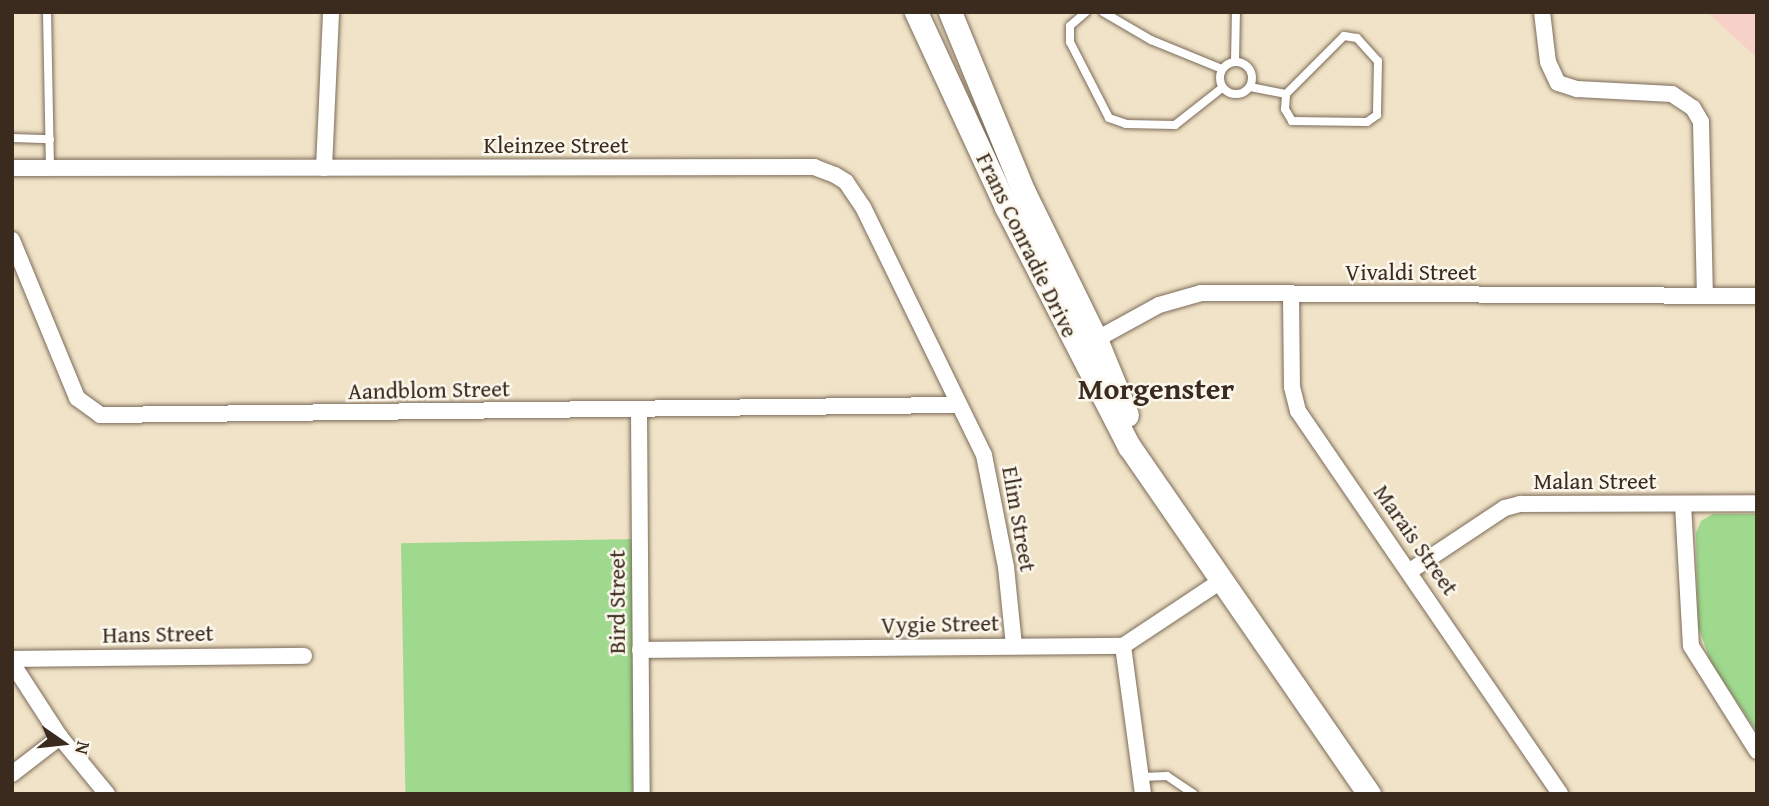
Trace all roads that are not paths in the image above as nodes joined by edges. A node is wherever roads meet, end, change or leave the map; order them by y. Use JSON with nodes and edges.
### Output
{"nodes":[{"id":1,"x":47,"y":12,"type":"edge"},
{"id":2,"x":331,"y":12,"type":"edge"},
{"id":3,"x":916,"y":12,"type":"edge"},
{"id":4,"x":950,"y":12,"type":"edge"},
{"id":5,"x":1086,"y":12,"type":"edge"},
{"id":6,"x":1103,"y":12,"type":"edge"},
{"id":7,"x":1236,"y":12,"type":"edge"},
{"id":8,"x":1542,"y":12,"type":"edge"},
{"id":9,"x":1235,"y":62,"type":"junction"},
{"id":10,"x":1222,"y":69,"type":"junction"},
{"id":11,"x":1250,"y":87,"type":"junction"},
{"id":12,"x":1222,"y":88,"type":"junction"},
{"id":13,"x":1286,"y":94,"type":"junction"},
{"id":14,"x":12,"y":138,"type":"edge"},
{"id":15,"x":50,"y":139,"type":"junction"},
{"id":16,"x":12,"y":168,"type":"edge"},
{"id":17,"x":50,"y":168,"type":"junction"},
{"id":18,"x":324,"y":168,"type":"junction"},
{"id":19,"x":12,"y":240,"type":"edge"},
{"id":20,"x":1290,"y":294,"type":"junction"},
{"id":21,"x":1705,"y":296,"type":"junction"},
{"id":22,"x":1757,"y":296,"type":"edge"},
{"id":23,"x":1087,"y":344,"type":"junction"},
{"id":24,"x":958,"y":405,"type":"junction"},
{"id":25,"x":639,"y":411,"type":"junction"},
{"id":26,"x":1683,"y":503,"type":"junction"},
{"id":27,"x":1757,"y":503,"type":"edge"},
{"id":28,"x":1410,"y":571,"type":"junction"},
{"id":29,"x":1221,"y":580,"type":"junction"},
{"id":30,"x":1014,"y":646,"type":"junction"},
{"id":31,"x":1124,"y":646,"type":"junction"},
{"id":32,"x":640,"y":650,"type":"junction"},
{"id":33,"x":304,"y":656,"type":"dead end"},
{"id":34,"x":12,"y":661,"type":"edge"},
{"id":35,"x":61,"y":737,"type":"junction"},
{"id":36,"x":1757,"y":751,"type":"edge"},
{"id":37,"x":12,"y":774,"type":"edge"},
{"id":38,"x":1142,"y":786,"type":"edge"},
{"id":39,"x":107,"y":794,"type":"edge"},
{"id":40,"x":642,"y":794,"type":"edge"},
{"id":41,"x":1194,"y":794,"type":"edge"},
{"id":42,"x":1369,"y":794,"type":"edge"},
{"id":43,"x":1560,"y":794,"type":"edge"}],
"edges":[{"from":1,"to":15,"type":"lane"},
{"from":2,"to":18,"type":"street"},
{"from":3,"to":23,"type":"street","name":"Frans Conradie Drive"},
{"from":4,"to":23,"type":"street","name":"Frans Conradie Drive"},
{"from":5,"to":12,"type":"lane"},
{"from":6,"to":10,"type":"lane"},
{"from":7,"to":9,"type":"lane"},
{"from":8,"to":21,"type":"street"},
{"from":9,"to":10,"type":"lane"},
{"from":9,"to":11,"type":"lane"},
{"from":10,"to":12,"type":"lane"},
{"from":11,"to":12,"type":"lane"},
{"from":11,"to":13,"type":"lane"},
{"from":13,"to":13,"type":"lane"},
{"from":14,"to":15,"type":"lane"},
{"from":15,"to":17,"type":"lane"},
{"from":16,"to":17,"type":"street","name":"Kleinzee Street"},
{"from":17,"to":18,"type":"street","name":"Kleinzee Street"},
{"from":18,"to":24,"type":"street","name":"Kleinzee Street"},
{"from":19,"to":25,"type":"street","name":"Aandblom Street"},
{"from":20,"to":21,"type":"street","name":"Vivaldi Street"},
{"from":20,"to":23,"type":"street","name":"Vivaldi Street"},
{"from":20,"to":28,"type":"street","name":"Marais Street"},
{"from":21,"to":22,"type":"street","name":"Vivaldi Street"},
{"from":23,"to":29,"type":"street","name":"Frans Conradie Drive"},
{"from":24,"to":25,"type":"street","name":"Aandblom Street"},
{"from":24,"to":30,"type":"street","name":"Elim Street"},
{"from":25,"to":32,"type":"street","name":"Bird Street"},
{"from":26,"to":27,"type":"street","name":"Malan Street"},
{"from":26,"to":28,"type":"street","name":"Malan Street"},
{"from":26,"to":36,"type":"street"},
{"from":28,"to":43,"type":"street","name":"Marais Street"},
{"from":29,"to":31,"type":"street"},
{"from":29,"to":42,"type":"street","name":"Frans Conradie Drive"},
{"from":30,"to":31,"type":"street","name":"Vygie Street"},
{"from":30,"to":32,"type":"street","name":"Vygie Street"},
{"from":31,"to":38,"type":"street"},
{"from":32,"to":40,"type":"street","name":"Bird Street"},
{"from":33,"to":34,"type":"street","name":"Hans Street"},
{"from":34,"to":35,"type":"street"},
{"from":35,"to":37,"type":"street"},
{"from":35,"to":39,"type":"street"},
{"from":38,"to":41,"type":"lane"}]}
